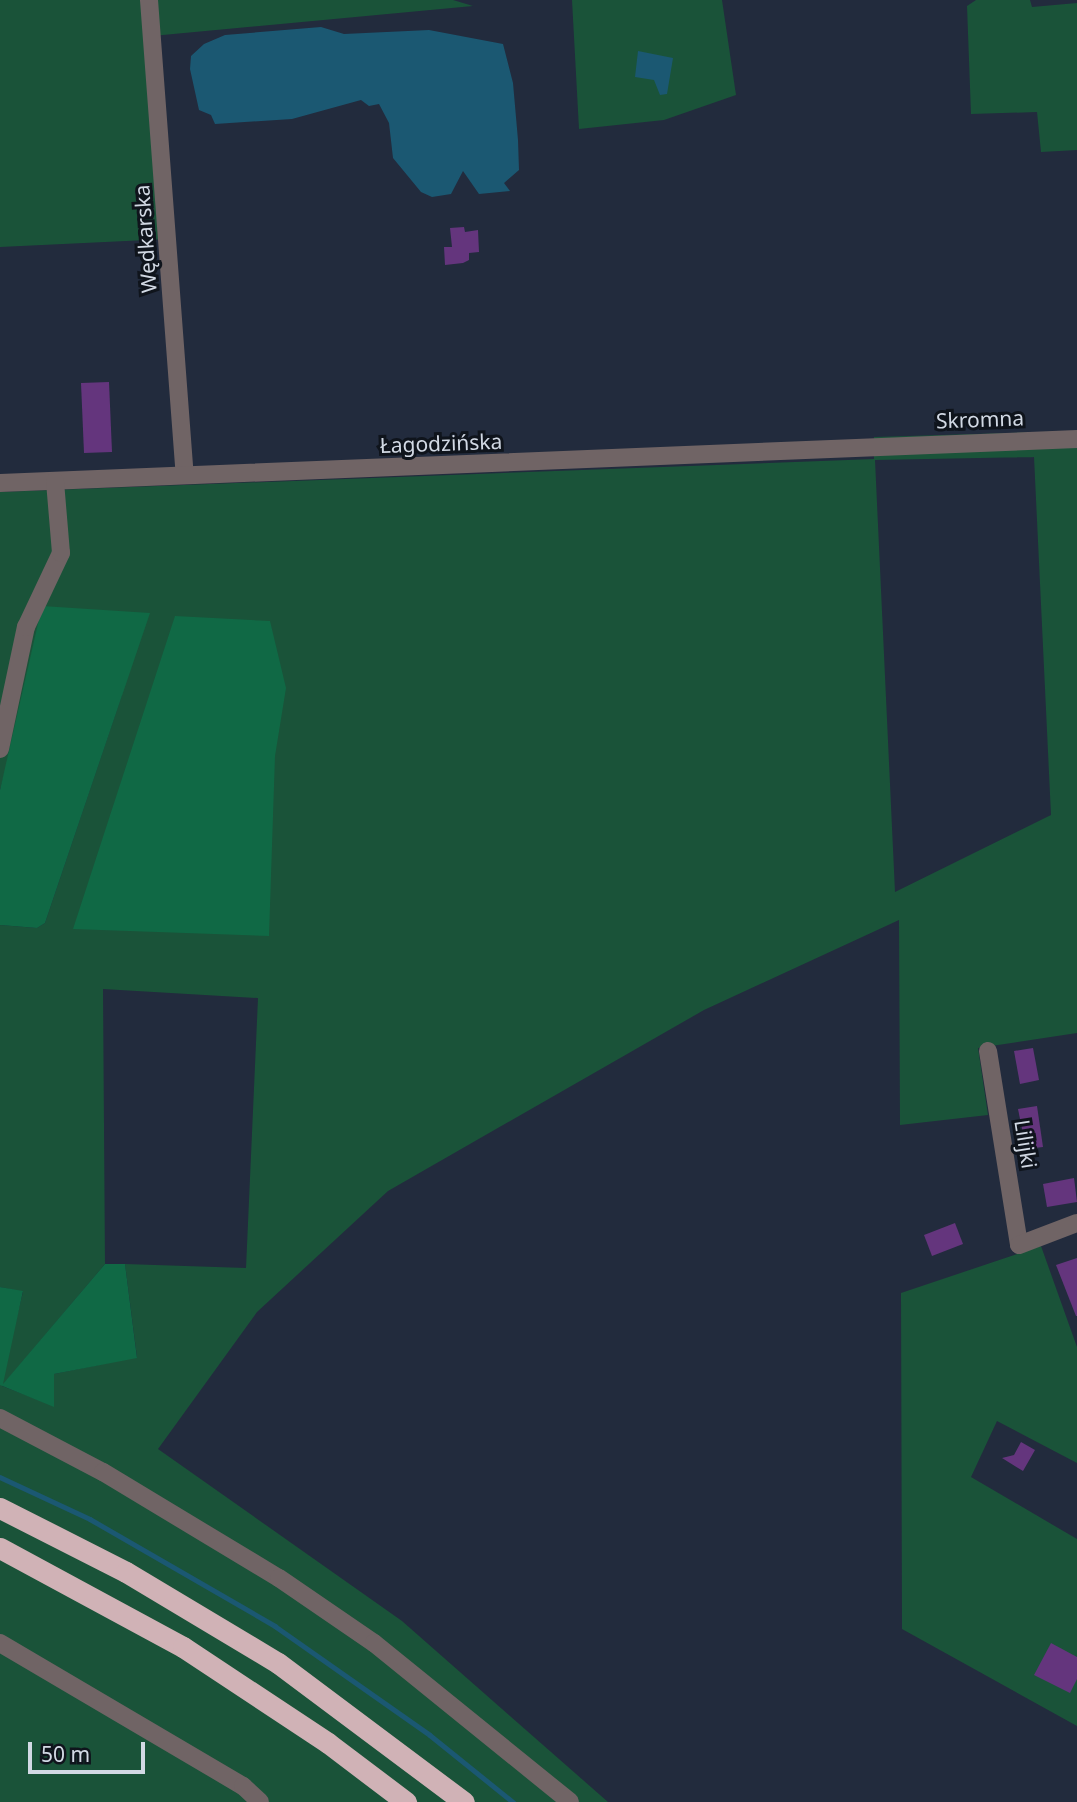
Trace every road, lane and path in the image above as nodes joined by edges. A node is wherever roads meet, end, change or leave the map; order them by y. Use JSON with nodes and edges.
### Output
{"nodes":[{"id":1,"x":149,"y":0,"type":"edge"},
{"id":2,"x":1077,"y":439,"type":"edge"},
{"id":3,"x":884,"y":445,"type":"joint"},
{"id":4,"x":185,"y":475,"type":"junction"},
{"id":5,"x":55,"y":481,"type":"junction"},
{"id":6,"x":0,"y":483,"type":"edge"},
{"id":7,"x":0,"y":749,"type":"edge"},
{"id":8,"x":988,"y":1051,"type":"dead end"},
{"id":9,"x":1077,"y":1223,"type":"edge"},
{"id":10,"x":0,"y":1418,"type":"edge"},
{"id":11,"x":0,"y":1508,"type":"edge"},
{"id":12,"x":0,"y":1548,"type":"edge"},
{"id":13,"x":0,"y":1643,"type":"edge"},
{"id":14,"x":260,"y":1802,"type":"edge"},
{"id":15,"x":406,"y":1802,"type":"edge"},
{"id":16,"x":464,"y":1802,"type":"edge"},
{"id":17,"x":570,"y":1802,"type":"edge"}],
"edges":[{"from":1,"to":4,"type":"street","name":"Wędkarska"},
{"from":2,"to":3,"type":"street","name":"Skromna"},
{"from":3,"to":4,"type":"street","name":"Łagodzińska"},
{"from":4,"to":5,"type":"street","name":"Łagodzińska"},
{"from":5,"to":6,"type":"street","name":"Łagodzińska"},
{"from":5,"to":7,"type":"street"},
{"from":8,"to":9,"type":"street","name":"Lilijki"},
{"from":10,"to":17,"type":"street"},
{"from":11,"to":16,"type":"highway"},
{"from":12,"to":15,"type":"highway"},
{"from":13,"to":14,"type":"street"}]}
